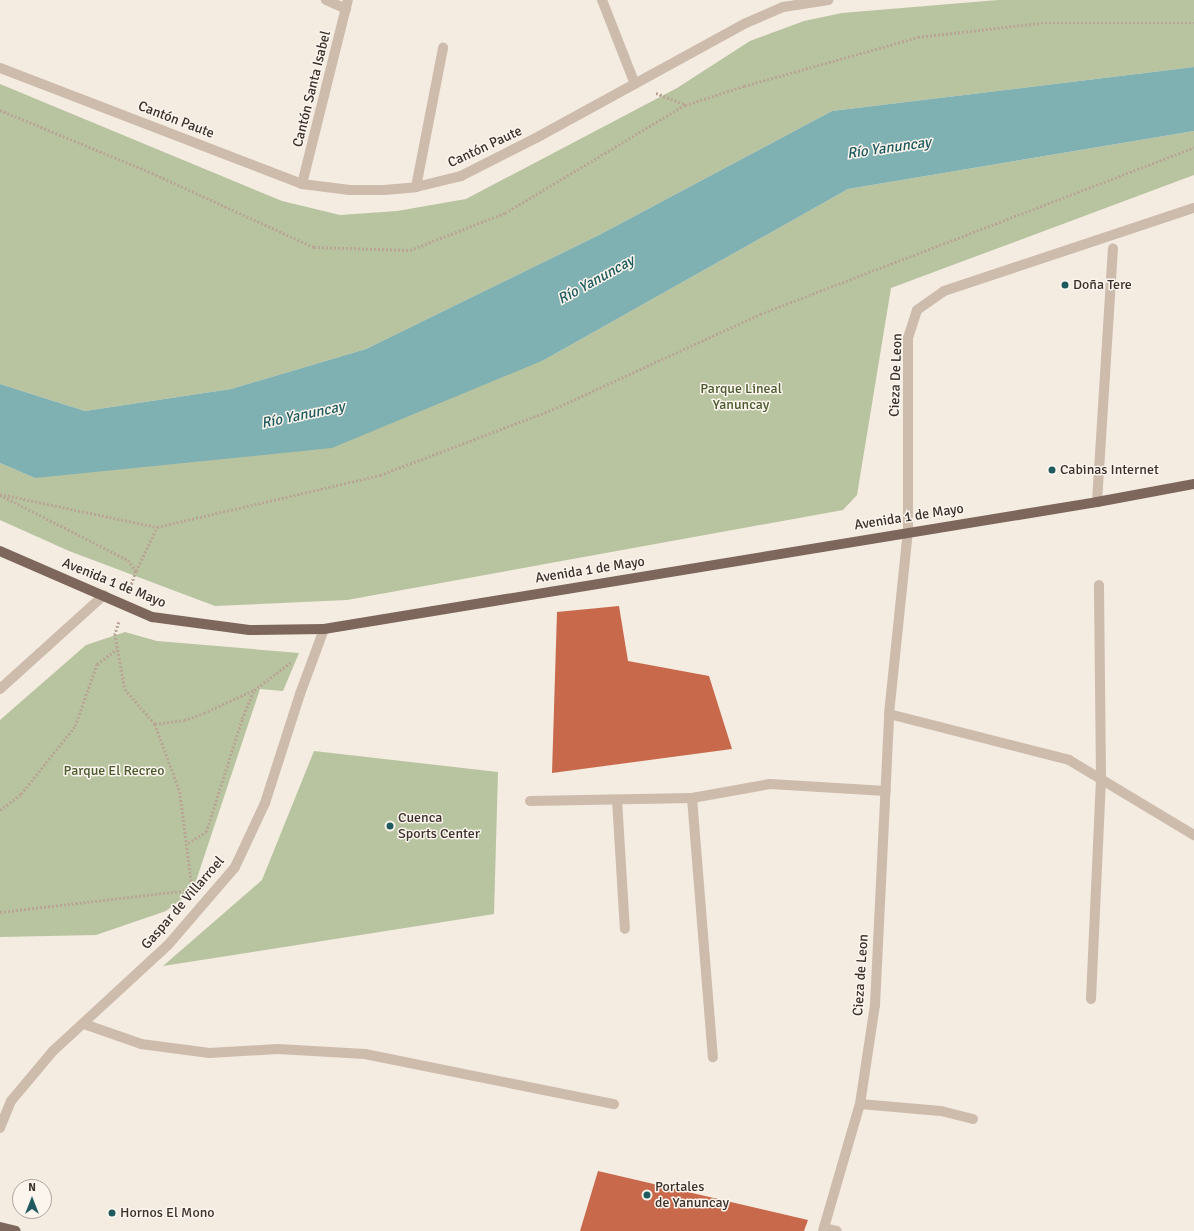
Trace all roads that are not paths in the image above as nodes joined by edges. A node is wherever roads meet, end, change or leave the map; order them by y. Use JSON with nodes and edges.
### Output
{"nodes":[{"id":1,"x":326,"y":0,"type":"edge"},
{"id":2,"x":602,"y":0,"type":"edge"},
{"id":3,"x":828,"y":0,"type":"edge"},
{"id":4,"x":347,"y":4,"type":"edge"},
{"id":5,"x":443,"y":48,"type":"dead end"},
{"id":6,"x":0,"y":68,"type":"edge"},
{"id":7,"x":635,"y":84,"type":"junction"},
{"id":8,"x":302,"y":184,"type":"junction"},
{"id":9,"x":416,"y":187,"type":"junction"},
{"id":10,"x":1194,"y":208,"type":"edge"},
{"id":11,"x":1114,"y":249,"type":"dead end"},
{"id":12,"x":1194,"y":484,"type":"edge"},
{"id":13,"x":1097,"y":502,"type":"junction"},
{"id":14,"x":908,"y":531,"type":"junction"},
{"id":15,"x":0,"y":551,"type":"edge"},
{"id":16,"x":1099,"y":584,"type":"dead end"},
{"id":17,"x":104,"y":595,"type":"junction"},
{"id":18,"x":324,"y":629,"type":"junction"},
{"id":19,"x":0,"y":689,"type":"edge"},
{"id":20,"x":889,"y":714,"type":"junction"},
{"id":21,"x":1101,"y":779,"type":"junction"},
{"id":22,"x":886,"y":791,"type":"junction"},
{"id":23,"x":692,"y":798,"type":"junction"},
{"id":24,"x":617,"y":800,"type":"junction"},
{"id":25,"x":530,"y":801,"type":"dead end"},
{"id":26,"x":1194,"y":835,"type":"edge"},
{"id":27,"x":625,"y":929,"type":"dead end"},
{"id":28,"x":1091,"y":999,"type":"dead end"},
{"id":29,"x":84,"y":1024,"type":"junction"},
{"id":30,"x":713,"y":1057,"type":"dead end"},
{"id":31,"x":614,"y":1104,"type":"dead end"},
{"id":32,"x":860,"y":1104,"type":"junction"},
{"id":33,"x":973,"y":1118,"type":"dead end"},
{"id":34,"x":0,"y":1128,"type":"edge"},
{"id":35,"x":0,"y":1227,"type":"edge"},
{"id":36,"x":823,"y":1230,"type":"edge"},
{"id":37,"x":16,"y":1231,"type":"edge"},
{"id":38,"x":837,"y":1231,"type":"edge"}],
"edges":[{"from":1,"to":4,"type":"street"},
{"from":2,"to":7,"type":"street"},
{"from":3,"to":7,"type":"street","name":"Cantón Paute"},
{"from":4,"to":8,"type":"street","name":"Cantón Santa Isabel"},
{"from":5,"to":9,"type":"street"},
{"from":6,"to":8,"type":"street","name":"Cantón Paute"},
{"from":7,"to":9,"type":"street","name":"Cantón Paute"},
{"from":8,"to":9,"type":"street","name":"Cantón Paute"},
{"from":10,"to":14,"type":"street","name":"Cieza De Leon"},
{"from":11,"to":13,"type":"street"},
{"from":12,"to":13,"type":"main road","name":"Avenida 1 de Mayo"},
{"from":13,"to":14,"type":"main road","name":"Avenida 1 de Mayo"},
{"from":14,"to":18,"type":"main road","name":"Avenida 1 de Mayo"},
{"from":14,"to":20,"type":"street","name":"Cieza De Leon"},
{"from":15,"to":17,"type":"main road","name":"Avenida 1 de Mayo"},
{"from":16,"to":21,"type":"street"},
{"from":17,"to":18,"type":"main road","name":"Avenida 1 de Mayo"},
{"from":17,"to":19,"type":"street"},
{"from":18,"to":29,"type":"street","name":"Gaspar de Villarroel"},
{"from":20,"to":21,"type":"street"},
{"from":20,"to":22,"type":"street","name":"Cieza de Leon"},
{"from":21,"to":26,"type":"street"},
{"from":21,"to":28,"type":"street"},
{"from":22,"to":23,"type":"street"},
{"from":22,"to":32,"type":"street","name":"Cieza de Leon"},
{"from":23,"to":24,"type":"street"},
{"from":23,"to":30,"type":"street"},
{"from":24,"to":25,"type":"street"},
{"from":24,"to":27,"type":"street"},
{"from":29,"to":31,"type":"street"},
{"from":29,"to":34,"type":"street","name":"Gaspar de Villarroel"},
{"from":32,"to":33,"type":"street"},
{"from":32,"to":36,"type":"street","name":"Cieza de Leon"},
{"from":35,"to":37,"type":"main road"},
{"from":36,"to":38,"type":"street"}]}
